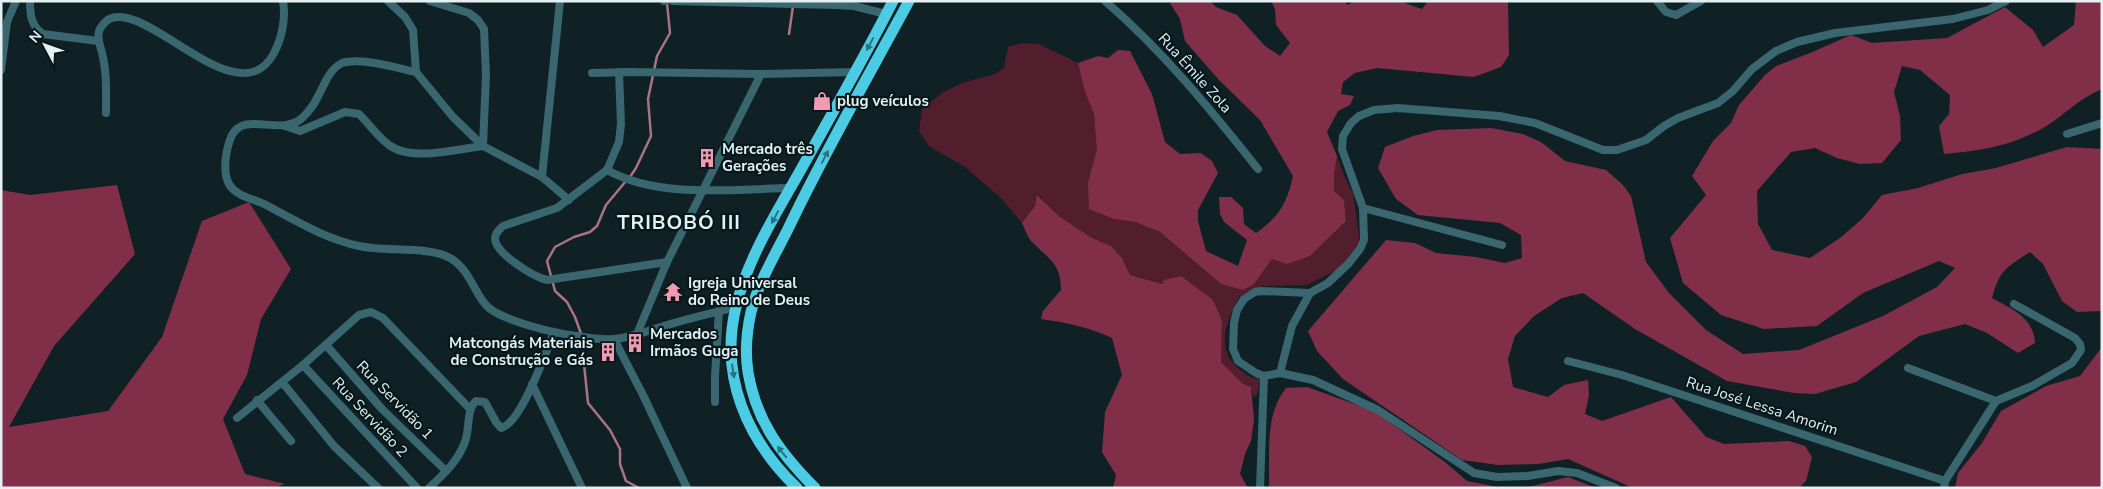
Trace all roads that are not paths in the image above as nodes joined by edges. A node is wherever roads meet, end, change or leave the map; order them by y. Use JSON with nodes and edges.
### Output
{"nodes":[{"id":1,"x":16,"y":1,"type":"edge"},
{"id":2,"x":30,"y":1,"type":"edge"},
{"id":3,"x":283,"y":1,"type":"edge"},
{"id":4,"x":388,"y":1,"type":"edge"},
{"id":5,"x":430,"y":1,"type":"edge"},
{"id":6,"x":560,"y":1,"type":"edge"},
{"id":7,"x":672,"y":1,"type":"edge"},
{"id":8,"x":878,"y":1,"type":"edge"},
{"id":9,"x":893,"y":1,"type":"edge"},
{"id":10,"x":909,"y":1,"type":"edge"},
{"id":11,"x":1105,"y":1,"type":"edge"},
{"id":12,"x":1657,"y":1,"type":"edge"},
{"id":13,"x":1701,"y":1,"type":"edge"},
{"id":14,"x":2006,"y":1,"type":"edge"},
{"id":15,"x":874,"y":10,"type":"junction"},
{"id":16,"x":886,"y":14,"type":"junction"},
{"id":17,"x":98,"y":41,"type":"junction"},
{"id":18,"x":1,"y":70,"type":"edge"},
{"id":19,"x":416,"y":72,"type":"junction"},
{"id":20,"x":619,"y":72,"type":"junction"},
{"id":21,"x":856,"y":72,"type":"junction"},
{"id":22,"x":592,"y":73,"type":"dead end"},
{"id":23,"x":761,"y":74,"type":"junction"},
{"id":24,"x":106,"y":113,"type":"dead end"},
{"id":25,"x":2102,"y":123,"type":"edge"},
{"id":26,"x":285,"y":126,"type":"junction"},
{"id":27,"x":2067,"y":134,"type":"dead end"},
{"id":28,"x":483,"y":146,"type":"junction"},
{"id":29,"x":1258,"y":169,"type":"dead end"},
{"id":30,"x":607,"y":170,"type":"junction"},
{"id":31,"x":542,"y":177,"type":"junction"},
{"id":32,"x":791,"y":188,"type":"junction"},
{"id":33,"x":704,"y":190,"type":"junction"},
{"id":34,"x":569,"y":200,"type":"junction"},
{"id":35,"x":1363,"y":208,"type":"junction"},
{"id":36,"x":1502,"y":245,"type":"dead end"},
{"id":37,"x":667,"y":262,"type":"junction"},
{"id":38,"x":1310,"y":293,"type":"junction"},
{"id":39,"x":2014,"y":304,"type":"dead end"},
{"id":40,"x":736,"y":307,"type":"junction"},
{"id":41,"x":719,"y":311,"type":"junction"},
{"id":42,"x":554,"y":332,"type":"junction"},
{"id":43,"x":637,"y":334,"type":"junction"},
{"id":44,"x":614,"y":339,"type":"junction"},
{"id":45,"x":326,"y":345,"type":"junction"},
{"id":46,"x":1568,"y":361,"type":"dead end"},
{"id":47,"x":303,"y":365,"type":"junction"},
{"id":48,"x":1908,"y":368,"type":"dead end"},
{"id":49,"x":1280,"y":373,"type":"junction"},
{"id":50,"x":1264,"y":376,"type":"junction"},
{"id":51,"x":282,"y":382,"type":"junction"},
{"id":52,"x":532,"y":384,"type":"junction"},
{"id":53,"x":257,"y":400,"type":"junction"},
{"id":54,"x":1996,"y":401,"type":"junction"},
{"id":55,"x":715,"y":402,"type":"dead end"},
{"id":56,"x":470,"y":408,"type":"junction"},
{"id":57,"x":237,"y":418,"type":"dead end"},
{"id":58,"x":291,"y":441,"type":"dead end"},
{"id":59,"x":446,"y":472,"type":"junction"},
{"id":60,"x":1945,"y":484,"type":"edge"},
{"id":61,"x":378,"y":488,"type":"edge"},
{"id":62,"x":417,"y":488,"type":"edge"},
{"id":63,"x":429,"y":488,"type":"edge"},
{"id":64,"x":582,"y":488,"type":"edge"},
{"id":65,"x":686,"y":488,"type":"edge"},
{"id":66,"x":797,"y":488,"type":"edge"},
{"id":67,"x":815,"y":488,"type":"edge"},
{"id":68,"x":1260,"y":488,"type":"edge"},
{"id":69,"x":1616,"y":488,"type":"edge"}],
"edges":[{"from":1,"to":18,"type":"street"},
{"from":2,"to":17,"type":"street"},
{"from":3,"to":17,"type":"street"},
{"from":4,"to":19,"type":"street"},
{"from":5,"to":28,"type":"street"},
{"from":6,"to":31,"type":"street"},
{"from":7,"to":15,"type":"street"},
{"from":8,"to":15,"type":"street"},
{"from":9,"to":16,"type":"highway"},
{"from":67,"to":10,"type":"highway","one_way":true},
{"from":11,"to":29,"type":"street","name":"Rua Êmile Zola"},
{"from":12,"to":13,"type":"street"},
{"from":14,"to":35,"type":"street"},
{"from":15,"to":16,"type":"street"},
{"from":16,"to":21,"type":"highway","one_way":true},
{"from":17,"to":24,"type":"street"},
{"from":19,"to":26,"type":"street"},
{"from":19,"to":28,"type":"street"},
{"from":20,"to":22,"type":"street"},
{"from":20,"to":23,"type":"street"},
{"from":20,"to":30,"type":"street"},
{"from":21,"to":23,"type":"street"},
{"from":21,"to":32,"type":"highway"},
{"from":23,"to":33,"type":"street"},
{"from":25,"to":27,"type":"street"},
{"from":26,"to":28,"type":"street"},
{"from":26,"to":42,"type":"street"},
{"from":28,"to":31,"type":"street"},
{"from":30,"to":33,"type":"street"},
{"from":30,"to":34,"type":"street"},
{"from":31,"to":34,"type":"street"},
{"from":32,"to":33,"type":"street"},
{"from":32,"to":40,"type":"highway","one_way":true},
{"from":33,"to":37,"type":"street"},
{"from":34,"to":37,"type":"street"},
{"from":35,"to":36,"type":"street"},
{"from":35,"to":38,"type":"street"},
{"from":37,"to":43,"type":"street"},
{"from":38,"to":49,"type":"street"},
{"from":38,"to":50,"type":"street"},
{"from":39,"to":54,"type":"street"},
{"from":40,"to":41,"type":"street"},
{"from":40,"to":66,"type":"highway","one_way":true},
{"from":41,"to":43,"type":"street"},
{"from":41,"to":55,"type":"street"},
{"from":42,"to":44,"type":"street"},
{"from":42,"to":52,"type":"street"},
{"from":43,"to":44,"type":"street"},
{"from":44,"to":65,"type":"street"},
{"from":45,"to":47,"type":"street"},
{"from":45,"to":56,"type":"street"},
{"from":45,"to":59,"type":"street","name":"Rua Servidão 1"},
{"from":46,"to":60,"type":"street","name":"Rua José Lessa Amorim"},
{"from":47,"to":51,"type":"street"},
{"from":47,"to":62,"type":"street","name":"Rua Servidão 2"},
{"from":48,"to":54,"type":"street"},
{"from":49,"to":50,"type":"street"},
{"from":49,"to":69,"type":"street"},
{"from":50,"to":68,"type":"street"},
{"from":51,"to":53,"type":"street"},
{"from":51,"to":61,"type":"street"},
{"from":52,"to":56,"type":"street"},
{"from":52,"to":64,"type":"street"},
{"from":53,"to":57,"type":"street"},
{"from":53,"to":58,"type":"street"},
{"from":54,"to":60,"type":"street"},
{"from":56,"to":59,"type":"street"},
{"from":59,"to":63,"type":"street"}]}
